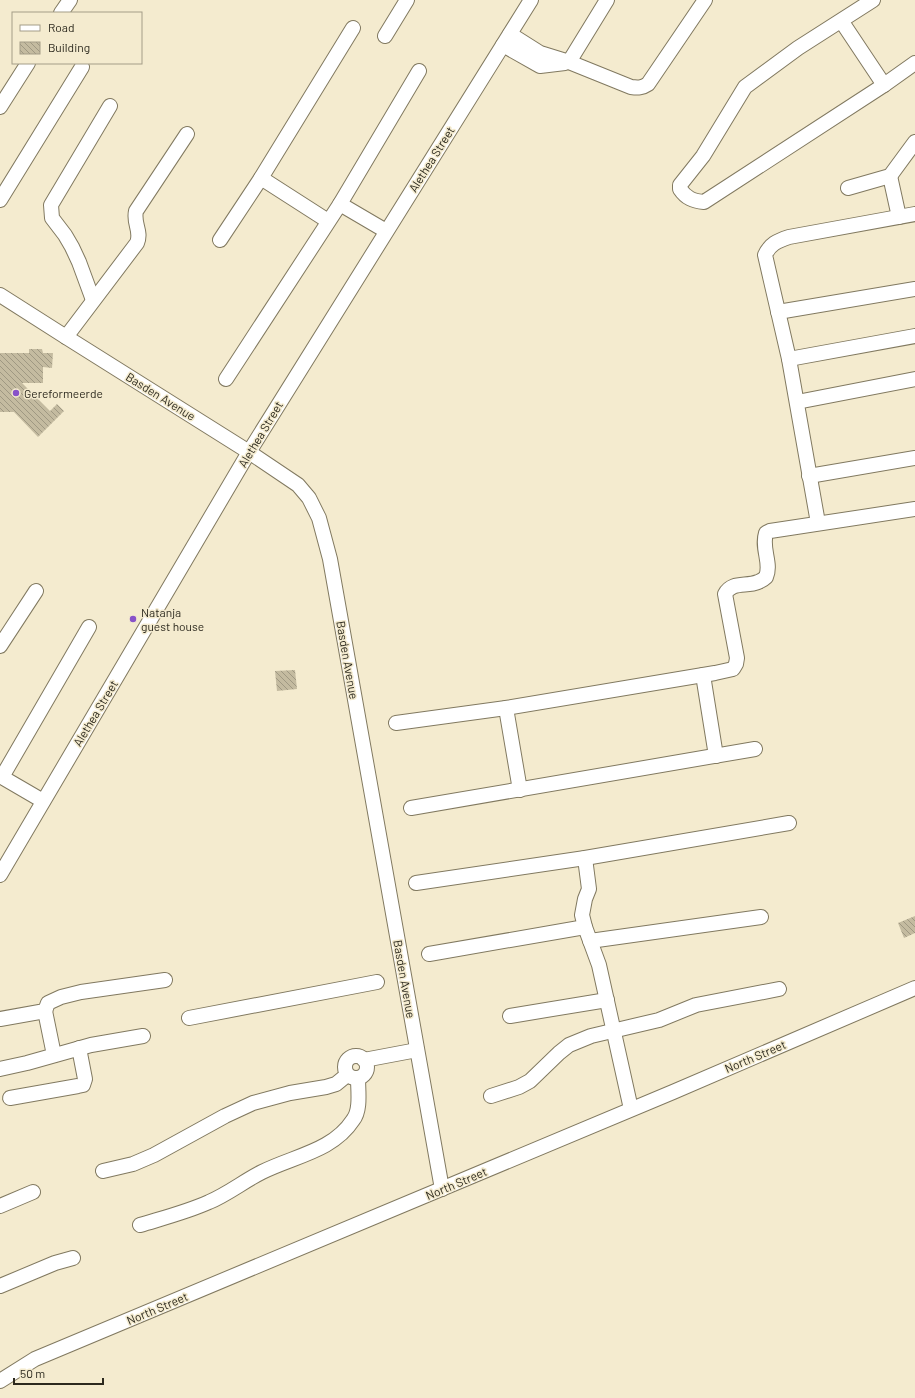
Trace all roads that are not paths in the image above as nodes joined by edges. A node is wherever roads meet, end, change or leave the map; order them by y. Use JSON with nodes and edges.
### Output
{"nodes":[{"id":1,"x":70,"y":0,"type":"edge"},
{"id":2,"x":407,"y":0,"type":"edge"},
{"id":3,"x":531,"y":0,"type":"edge"},
{"id":4,"x":607,"y":0,"type":"edge"},
{"id":5,"x":705,"y":0,"type":"edge"},
{"id":6,"x":873,"y":0,"type":"edge"},
{"id":7,"x":62,"y":12,"type":"edge"},
{"id":8,"x":842,"y":22,"type":"junction"},
{"id":9,"x":353,"y":28,"type":"dead end"},
{"id":10,"x":385,"y":36,"type":"dead end"},
{"id":11,"x":506,"y":39,"type":"junction"},
{"id":12,"x":569,"y":62,"type":"junction"},
{"id":13,"x":915,"y":63,"type":"edge"},
{"id":14,"x":27,"y":64,"type":"edge"},
{"id":15,"x":82,"y":67,"type":"dead end"},
{"id":16,"x":419,"y":72,"type":"dead end"},
{"id":17,"x":884,"y":85,"type":"junction"},
{"id":18,"x":110,"y":106,"type":"dead end"},
{"id":19,"x":0,"y":107,"type":"edge"},
{"id":20,"x":187,"y":134,"type":"dead end"},
{"id":21,"x":915,"y":142,"type":"edge"},
{"id":22,"x":890,"y":176,"type":"junction"},
{"id":23,"x":261,"y":178,"type":"junction"},
{"id":24,"x":848,"y":188,"type":"dead end"},
{"id":25,"x":0,"y":200,"type":"edge"},
{"id":26,"x":340,"y":204,"type":"junction"},
{"id":27,"x":915,"y":214,"type":"edge"},
{"id":28,"x":899,"y":217,"type":"junction"},
{"id":29,"x":328,"y":221,"type":"junction"},
{"id":30,"x":386,"y":231,"type":"junction"},
{"id":31,"x":220,"y":240,"type":"dead end"},
{"id":32,"x":915,"y":290,"type":"edge"},
{"id":33,"x":0,"y":295,"type":"edge"},
{"id":34,"x":93,"y":300,"type":"junction"},
{"id":35,"x":778,"y":312,"type":"junction"},
{"id":36,"x":915,"y":336,"type":"edge"},
{"id":37,"x":66,"y":337,"type":"junction"},
{"id":38,"x":789,"y":359,"type":"junction"},
{"id":39,"x":226,"y":378,"type":"dead end"},
{"id":40,"x":915,"y":379,"type":"edge"},
{"id":41,"x":797,"y":402,"type":"junction"},
{"id":42,"x":249,"y":452,"type":"junction"},
{"id":43,"x":915,"y":458,"type":"edge"},
{"id":44,"x":809,"y":476,"type":"junction"},
{"id":45,"x":915,"y":509,"type":"edge"},
{"id":46,"x":818,"y":523,"type":"junction"},
{"id":47,"x":36,"y":591,"type":"dead end"},
{"id":48,"x":90,"y":627,"type":"dead end"},
{"id":49,"x":0,"y":646,"type":"edge"},
{"id":50,"x":703,"y":675,"type":"junction"},
{"id":51,"x":506,"y":708,"type":"junction"},
{"id":52,"x":396,"y":722,"type":"dead end"},
{"id":53,"x":755,"y":749,"type":"dead end"},
{"id":54,"x":716,"y":756,"type":"junction"},
{"id":55,"x":1,"y":776,"type":"edge"},
{"id":56,"x":520,"y":790,"type":"junction"},
{"id":57,"x":43,"y":801,"type":"junction"},
{"id":58,"x":411,"y":808,"type":"dead end"},
{"id":59,"x":789,"y":823,"type":"dead end"},
{"id":60,"x":585,"y":858,"type":"junction"},
{"id":61,"x":0,"y":875,"type":"edge"},
{"id":62,"x":416,"y":883,"type":"dead end"},
{"id":63,"x":761,"y":918,"type":"dead end"},
{"id":64,"x":585,"y":928,"type":"junction"},
{"id":65,"x":590,"y":941,"type":"junction"},
{"id":66,"x":429,"y":954,"type":"dead end"},
{"id":67,"x":165,"y":980,"type":"dead end"},
{"id":68,"x":377,"y":982,"type":"dead end"},
{"id":69,"x":915,"y":988,"type":"edge"},
{"id":70,"x":779,"y":989,"type":"dead end"},
{"id":71,"x":607,"y":1000,"type":"junction"},
{"id":72,"x":45,"y":1012,"type":"junction"},
{"id":73,"x":510,"y":1016,"type":"dead end"},
{"id":74,"x":189,"y":1018,"type":"dead end"},
{"id":75,"x":0,"y":1019,"type":"edge"},
{"id":76,"x":614,"y":1031,"type":"junction"},
{"id":77,"x":143,"y":1036,"type":"dead end"},
{"id":78,"x":79,"y":1048,"type":"junction"},
{"id":79,"x":54,"y":1055,"type":"junction"},
{"id":80,"x":418,"y":1055,"type":"junction"},
{"id":81,"x":0,"y":1069,"type":"edge"},
{"id":82,"x":359,"y":1071,"type":"junction"},
{"id":83,"x":491,"y":1096,"type":"dead end"},
{"id":84,"x":10,"y":1098,"type":"dead end"},
{"id":85,"x":631,"y":1109,"type":"junction"},
{"id":86,"x":103,"y":1171,"type":"dead end"},
{"id":87,"x":442,"y":1189,"type":"junction"},
{"id":88,"x":33,"y":1192,"type":"dead end"},
{"id":89,"x":0,"y":1206,"type":"edge"},
{"id":90,"x":140,"y":1225,"type":"dead end"},
{"id":91,"x":73,"y":1258,"type":"dead end"},
{"id":92,"x":0,"y":1286,"type":"edge"},
{"id":93,"x":0,"y":1381,"type":"edge"}],
"edges":[{"from":1,"to":7,"type":"street"},
{"from":2,"to":10,"type":"street"},
{"from":3,"to":11,"type":"street","name":"Alethea Street"},
{"from":4,"to":12,"type":"street"},
{"from":5,"to":12,"type":"street"},
{"from":6,"to":8,"type":"street"},
{"from":8,"to":17,"type":"street"},
{"from":8,"to":17,"type":"street"},
{"from":9,"to":23,"type":"street"},
{"from":11,"to":12,"type":"street"},
{"from":11,"to":30,"type":"street","name":"Alethea Street"},
{"from":13,"to":17,"type":"street"},
{"from":14,"to":19,"type":"street"},
{"from":15,"to":25,"type":"street"},
{"from":16,"to":26,"type":"street"},
{"from":18,"to":34,"type":"street"},
{"from":20,"to":34,"type":"street"},
{"from":21,"to":22,"type":"street"},
{"from":22,"to":24,"type":"street"},
{"from":22,"to":28,"type":"street"},
{"from":23,"to":29,"type":"street"},
{"from":23,"to":31,"type":"street"},
{"from":26,"to":29,"type":"street"},
{"from":26,"to":30,"type":"street"},
{"from":27,"to":28,"type":"street"},
{"from":28,"to":35,"type":"street"},
{"from":29,"to":39,"type":"street"},
{"from":30,"to":42,"type":"street","name":"Alethea Street"},
{"from":32,"to":35,"type":"street"},
{"from":33,"to":37,"type":"street","name":"Basden Avenue"},
{"from":34,"to":37,"type":"street"},
{"from":35,"to":38,"type":"street"},
{"from":36,"to":38,"type":"street"},
{"from":37,"to":42,"type":"street","name":"Basden Avenue"},
{"from":38,"to":41,"type":"street"},
{"from":40,"to":41,"type":"street"},
{"from":41,"to":44,"type":"street"},
{"from":42,"to":57,"type":"street","name":"Alethea Street"},
{"from":42,"to":80,"type":"street","name":"Basden Avenue"},
{"from":43,"to":44,"type":"street"},
{"from":44,"to":46,"type":"street"},
{"from":45,"to":46,"type":"street"},
{"from":46,"to":50,"type":"street"},
{"from":47,"to":49,"type":"street"},
{"from":48,"to":55,"type":"street"},
{"from":50,"to":51,"type":"street"},
{"from":50,"to":54,"type":"street"},
{"from":51,"to":52,"type":"street"},
{"from":51,"to":56,"type":"street"},
{"from":53,"to":54,"type":"street"},
{"from":54,"to":56,"type":"street"},
{"from":55,"to":57,"type":"street"},
{"from":56,"to":58,"type":"street"},
{"from":57,"to":61,"type":"street","name":"Alethea Street"},
{"from":59,"to":60,"type":"street"},
{"from":60,"to":62,"type":"street"},
{"from":60,"to":64,"type":"street"},
{"from":63,"to":65,"type":"street"},
{"from":64,"to":65,"type":"street"},
{"from":64,"to":66,"type":"street"},
{"from":65,"to":71,"type":"street"},
{"from":67,"to":72,"type":"street"},
{"from":68,"to":74,"type":"street"},
{"from":69,"to":85,"type":"street","name":"North Street"},
{"from":70,"to":76,"type":"street"},
{"from":71,"to":73,"type":"street"},
{"from":71,"to":76,"type":"street"},
{"from":72,"to":75,"type":"street"},
{"from":72,"to":79,"type":"street"},
{"from":76,"to":83,"type":"street"},
{"from":76,"to":85,"type":"street"},
{"from":77,"to":78,"type":"street"},
{"from":78,"to":79,"type":"street"},
{"from":78,"to":84,"type":"street"},
{"from":79,"to":81,"type":"street"},
{"from":80,"to":82,"type":"street"},
{"from":80,"to":87,"type":"street","name":"Basden Avenue"},
{"from":82,"to":86,"type":"street"},
{"from":82,"to":90,"type":"street"},
{"from":85,"to":87,"type":"street","name":"North Street"},
{"from":87,"to":93,"type":"street","name":"North Street"},
{"from":88,"to":89,"type":"street"},
{"from":91,"to":92,"type":"street"}]}
